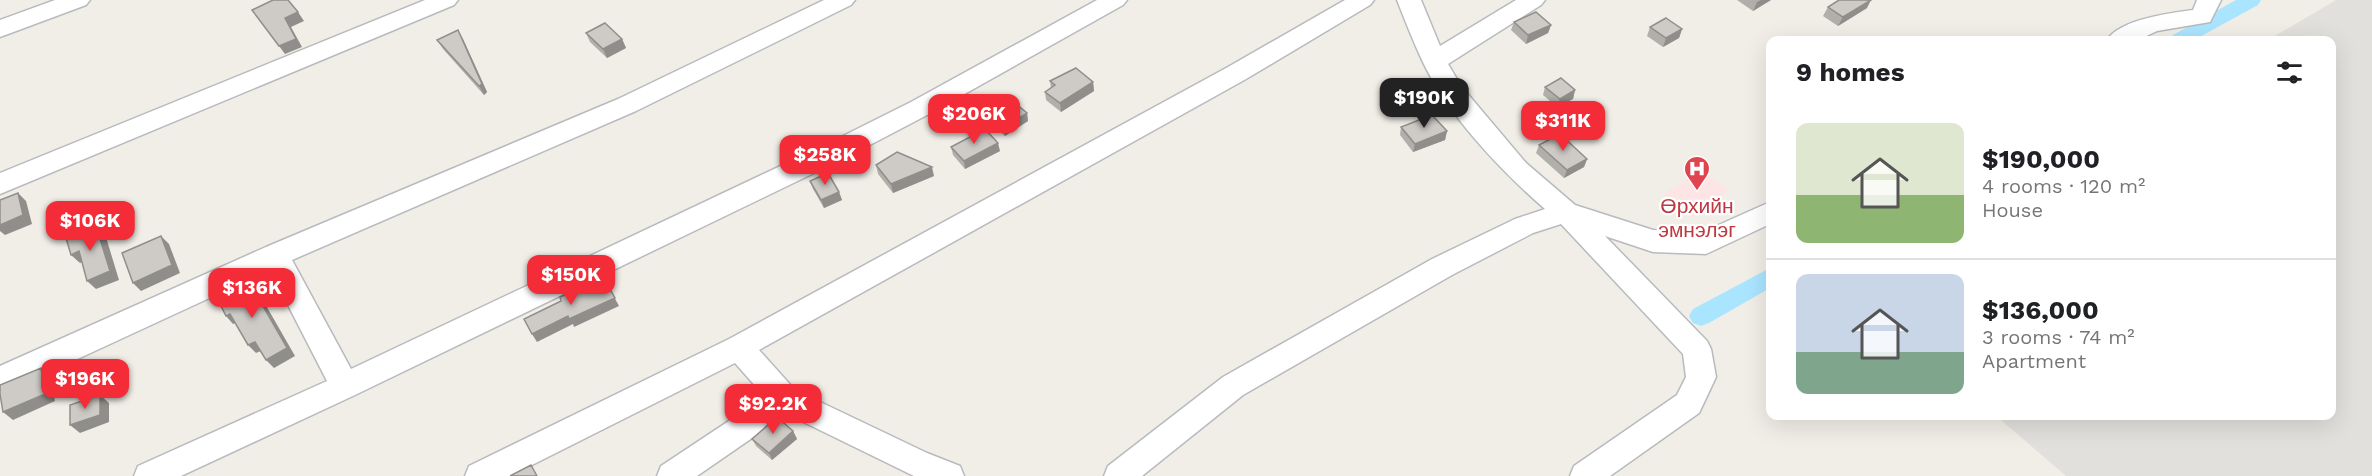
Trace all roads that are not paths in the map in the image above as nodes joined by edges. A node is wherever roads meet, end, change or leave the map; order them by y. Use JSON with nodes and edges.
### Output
{"nodes":[{"id":1,"x":78,"y":0,"type":"edge"},
{"id":2,"x":446,"y":0,"type":"edge"},
{"id":3,"x":843,"y":0,"type":"edge"},
{"id":4,"x":1115,"y":0,"type":"edge"},
{"id":5,"x":1362,"y":0,"type":"edge"},
{"id":6,"x":1409,"y":0,"type":"edge"},
{"id":7,"x":1533,"y":0,"type":"edge"},
{"id":8,"x":2209,"y":0,"type":"edge"},
{"id":9,"x":0,"y":29,"type":"edge"},
{"id":10,"x":2127,"y":36,"type":"edge"},
{"id":11,"x":1434,"y":61,"type":"junction"},
{"id":12,"x":0,"y":184,"type":"edge"},
{"id":13,"x":1566,"y":212,"type":"junction"},
{"id":14,"x":1766,"y":214,"type":"edge"},
{"id":15,"x":276,"y":255,"type":"junction"},
{"id":16,"x":739,"y":347,"type":"junction"},
{"id":17,"x":0,"y":379,"type":"edge"},
{"id":18,"x":345,"y":386,"type":"junction"},
{"id":19,"x":785,"y":399,"type":"junction"},
{"id":20,"x":149,"y":476,"type":"edge"},
{"id":21,"x":480,"y":476,"type":"edge"},
{"id":22,"x":672,"y":476,"type":"edge"},
{"id":23,"x":949,"y":476,"type":"edge"},
{"id":24,"x":1119,"y":476,"type":"edge"},
{"id":25,"x":1585,"y":476,"type":"edge"}],
"edges":[{"from":1,"to":9,"type":"street"},
{"from":2,"to":12,"type":"street"},
{"from":3,"to":15,"type":"street"},
{"from":4,"to":18,"type":"street"},
{"from":5,"to":16,"type":"street"},
{"from":6,"to":11,"type":"street"},
{"from":7,"to":11,"type":"street"},
{"from":8,"to":10,"type":"street"},
{"from":11,"to":13,"type":"street"},
{"from":13,"to":14,"type":"street"},
{"from":13,"to":24,"type":"street"},
{"from":13,"to":25,"type":"street"},
{"from":15,"to":17,"type":"street"},
{"from":15,"to":18,"type":"street"},
{"from":16,"to":19,"type":"street"},
{"from":16,"to":21,"type":"street"},
{"from":18,"to":20,"type":"street"},
{"from":19,"to":22,"type":"street"},
{"from":19,"to":23,"type":"street"}]}
